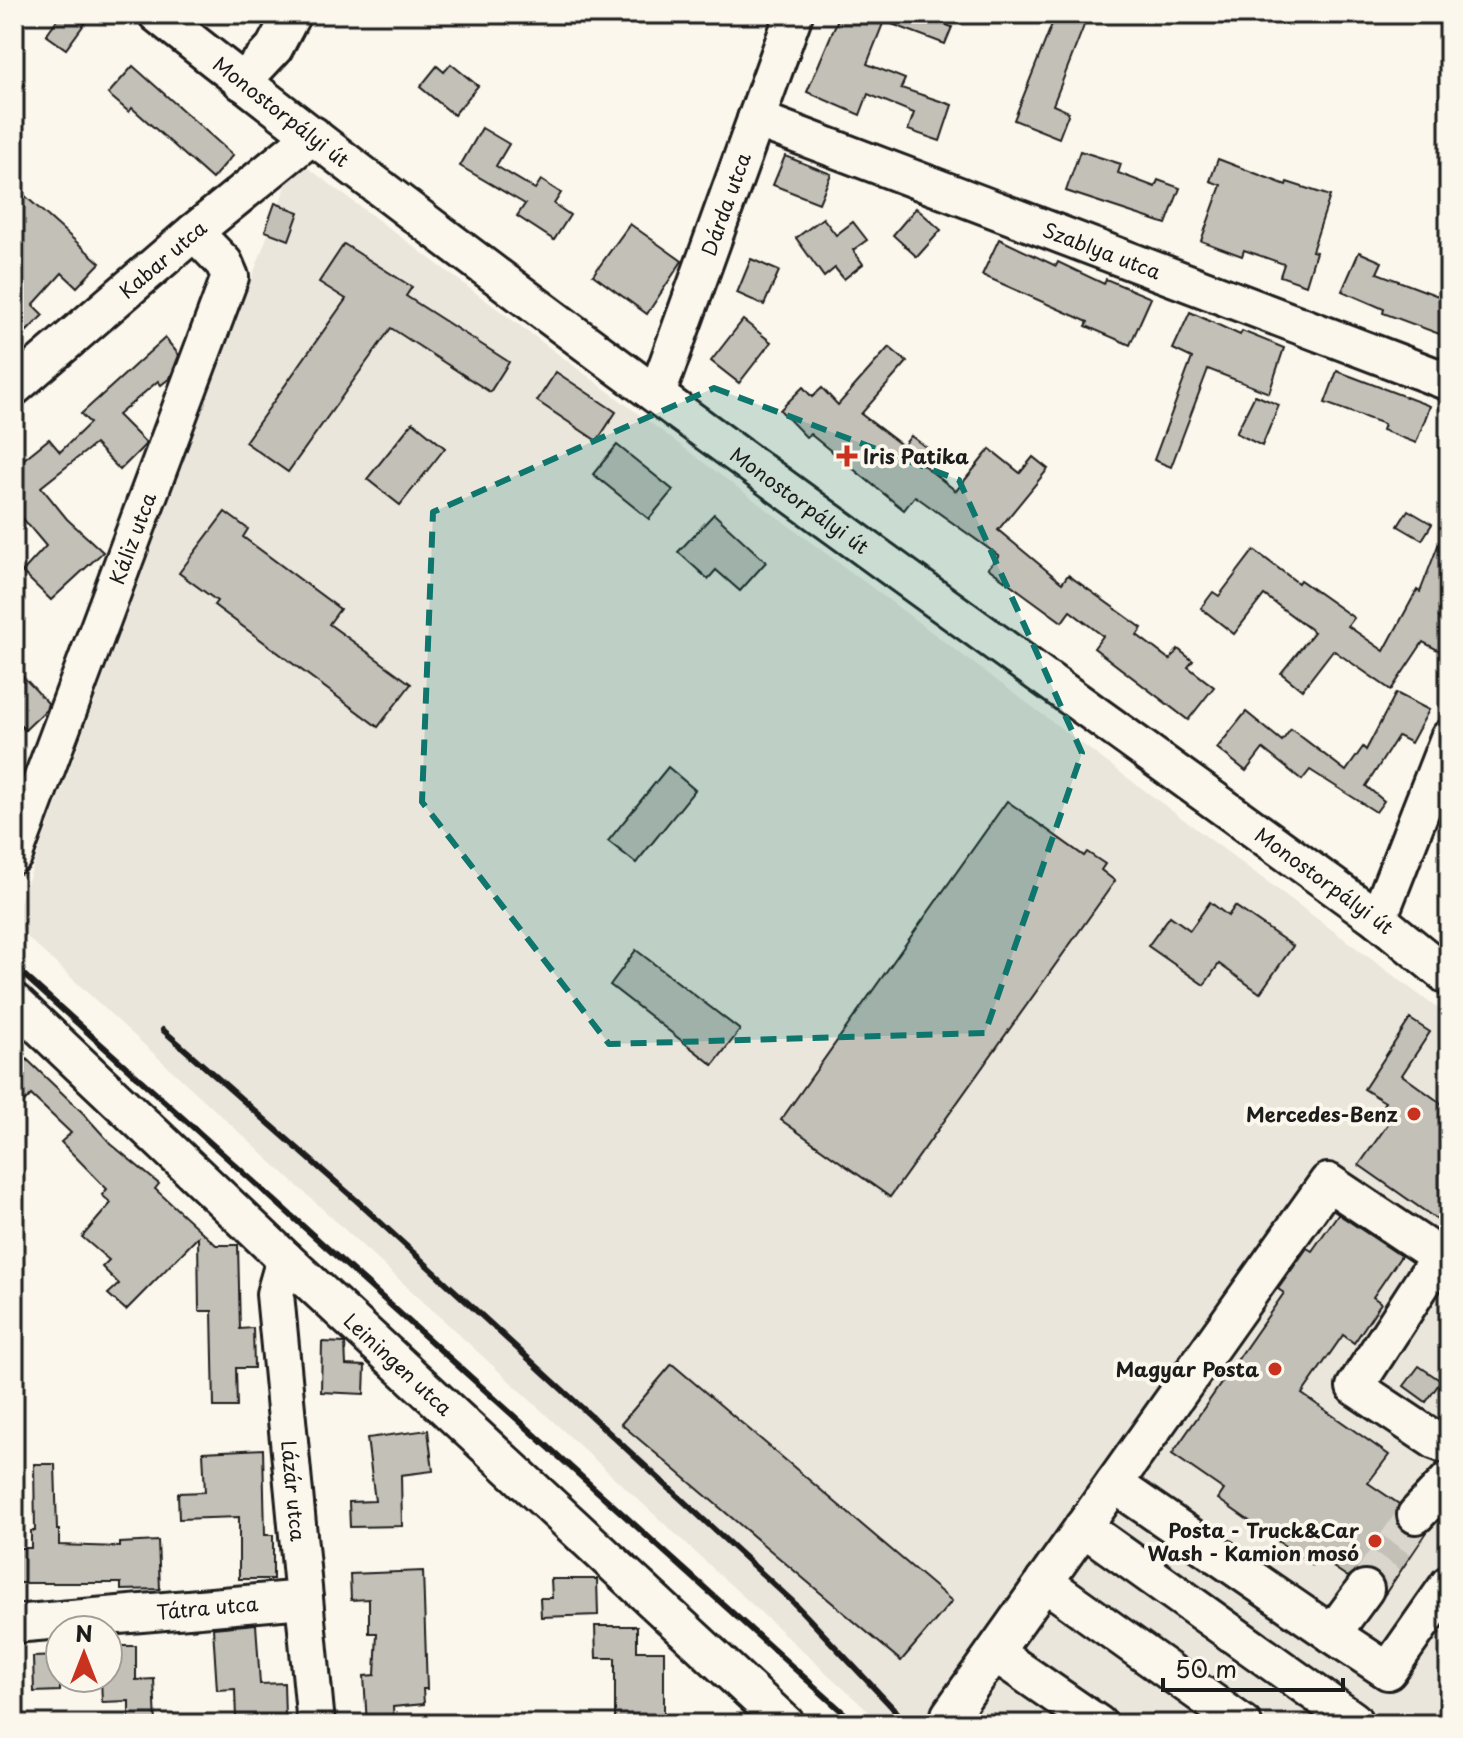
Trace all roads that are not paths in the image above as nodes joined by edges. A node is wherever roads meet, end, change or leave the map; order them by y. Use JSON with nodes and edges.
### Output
{"nodes":[{"id":1,"x":157,"y":14,"type":"edge"},
{"id":2,"x":292,"y":14,"type":"edge"},
{"id":3,"x":794,"y":14,"type":"edge"},
{"id":4,"x":242,"y":82,"type":"junction"},
{"id":5,"x":756,"y":119,"type":"junction"},
{"id":6,"x":313,"y":135,"type":"junction"},
{"id":7,"x":194,"y":232,"type":"junction"},
{"id":8,"x":1449,"y":382,"type":"edge"},
{"id":9,"x":14,"y":387,"type":"edge"},
{"id":10,"x":657,"y":394,"type":"junction"},
{"id":11,"x":1449,"y":738,"type":"edge"},
{"id":12,"x":14,"y":855,"type":"edge"},
{"id":13,"x":1378,"y":919,"type":"junction"},
{"id":14,"x":1449,"y":977,"type":"edge"},
{"id":15,"x":14,"y":1002,"type":"edge"},
{"id":16,"x":285,"y":1259,"type":"junction"},
{"id":17,"x":1444,"y":1260,"type":"edge"},
{"id":18,"x":1445,"y":1436,"type":"edge"},
{"id":19,"x":1449,"y":1480,"type":"edge"},
{"id":20,"x":1114,"y":1484,"type":"junction"},
{"id":21,"x":1416,"y":1515,"type":"tunnel mouth"},
{"id":22,"x":1083,"y":1527,"type":"junction"},
{"id":23,"x":1044,"y":1582,"type":"junction"},
{"id":24,"x":1449,"y":1584,"type":"edge"},
{"id":25,"x":1365,"y":1589,"type":"tunnel mouth"},
{"id":26,"x":304,"y":1599,"type":"junction"},
{"id":27,"x":14,"y":1624,"type":"edge"},
{"id":28,"x":1332,"y":1634,"type":"junction"},
{"id":29,"x":995,"y":1653,"type":"junction"},
{"id":30,"x":1388,"y":1671,"type":"junction"},
{"id":31,"x":774,"y":1719,"type":"edge"},
{"id":32,"x":1352,"y":1722,"type":"edge"},
{"id":33,"x":316,"y":1724,"type":"edge"},
{"id":34,"x":962,"y":1724,"type":"edge"},
{"id":35,"x":1098,"y":1724,"type":"edge"},
{"id":36,"x":1243,"y":1724,"type":"edge"}],
"edges":[{"from":1,"to":4,"type":"street","name":"Monostorpályi út"},
{"from":2,"to":4,"type":"street"},
{"from":3,"to":5,"type":"street","name":"Dárda utca"},
{"from":4,"to":6,"type":"street","name":"Monostorpályi út"},
{"from":5,"to":8,"type":"street","name":"Szablya utca"},
{"from":5,"to":10,"type":"street","name":"Dárda utca"},
{"from":6,"to":7,"type":"street","name":"Kabar utca"},
{"from":6,"to":10,"type":"street","name":"Monostorpályi út"},
{"from":7,"to":9,"type":"street","name":"Kabar utca"},
{"from":7,"to":12,"type":"street","name":"Káliz utca"},
{"from":10,"to":13,"type":"street","name":"Monostorpályi út"},
{"from":11,"to":13,"type":"street"},
{"from":13,"to":14,"type":"street","name":"Monostorpályi út"},
{"from":15,"to":16,"type":"street","name":"Leiningen utca"},
{"from":16,"to":26,"type":"street","name":"Lázár utca"},
{"from":16,"to":31,"type":"street","name":"Leiningen utca"},
{"from":17,"to":18,"type":"street"},
{"from":17,"to":20,"type":"street"},
{"from":19,"to":21,"type":"street"},
{"from":20,"to":22,"type":"street"},
{"from":20,"to":28,"type":"street"},
{"from":22,"to":23,"type":"street"},
{"from":22,"to":32,"type":"street"},
{"from":23,"to":29,"type":"street"},
{"from":23,"to":36,"type":"street"},
{"from":24,"to":30,"type":"street"},
{"from":25,"to":28,"type":"street"},
{"from":26,"to":27,"type":"street","name":"Tátra utca"},
{"from":26,"to":33,"type":"street","name":"Lázár utca"},
{"from":28,"to":30,"type":"street"},
{"from":29,"to":34,"type":"street"},
{"from":29,"to":35,"type":"street"},
{"from":30,"to":32,"type":"street"}]}
